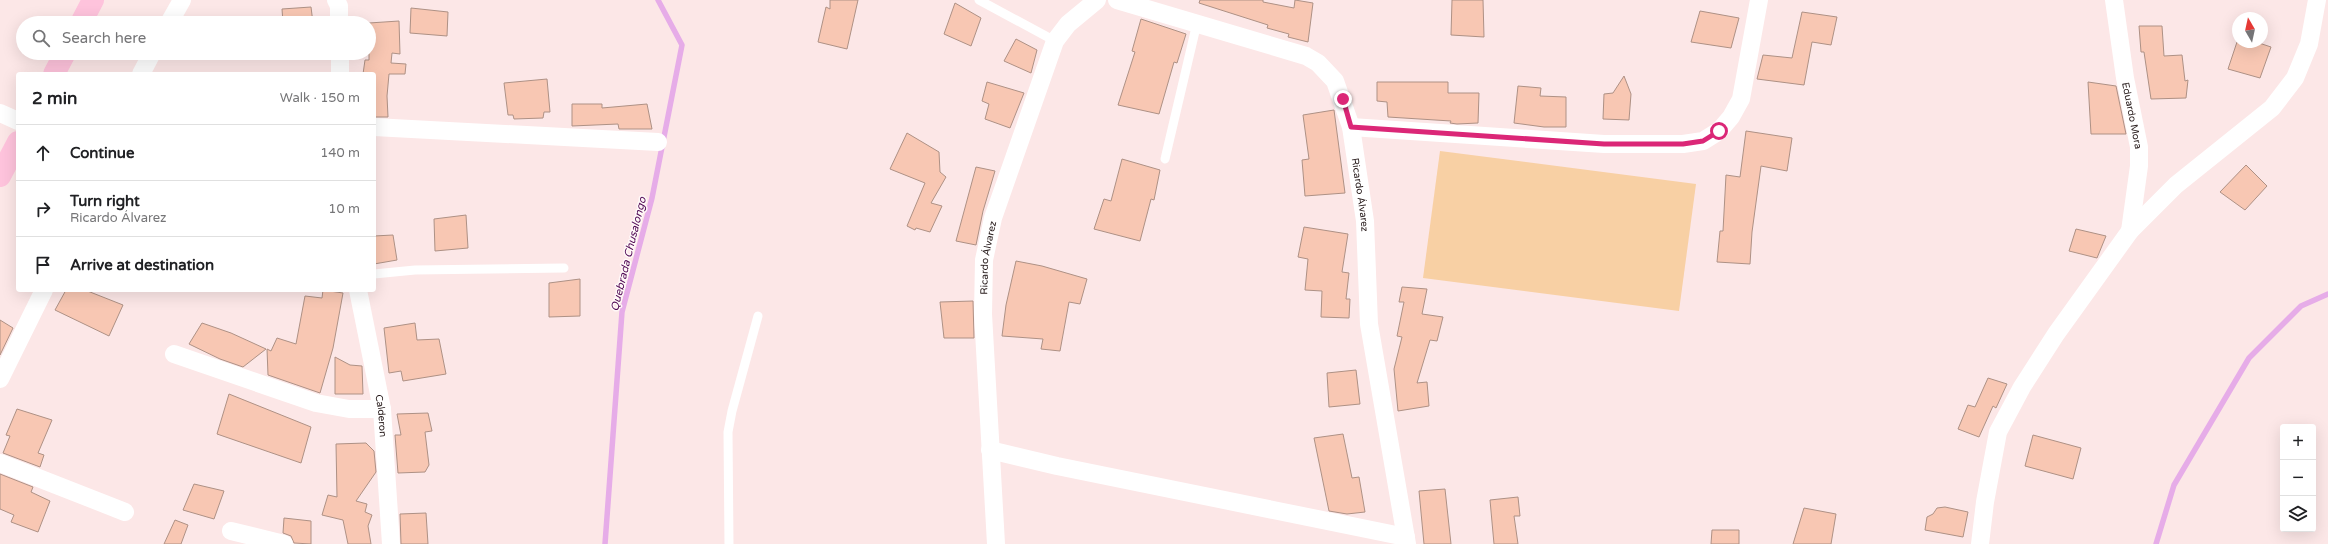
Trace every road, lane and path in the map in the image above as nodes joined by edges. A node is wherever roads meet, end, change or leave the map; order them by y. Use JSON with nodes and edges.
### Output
{"nodes":[{"id":1,"x":93,"y":0,"type":"edge"},
{"id":2,"x":182,"y":0,"type":"edge"},
{"id":3,"x":336,"y":0,"type":"edge"},
{"id":4,"x":980,"y":0,"type":"edge"},
{"id":5,"x":1097,"y":0,"type":"edge"},
{"id":6,"x":1117,"y":0,"type":"edge"},
{"id":7,"x":1759,"y":0,"type":"edge"},
{"id":8,"x":2114,"y":0,"type":"edge"},
{"id":9,"x":2317,"y":0,"type":"edge"},
{"id":10,"x":85,"y":16,"type":"edge"},
{"id":11,"x":173,"y":16,"type":"edge"},
{"id":12,"x":339,"y":16,"type":"edge"},
{"id":13,"x":1197,"y":24,"type":"junction"},
{"id":14,"x":1055,"y":41,"type":"junction"},
{"id":15,"x":61,"y":60,"type":"edge"},
{"id":16,"x":148,"y":60,"type":"edge"},
{"id":17,"x":340,"y":60,"type":"edge"},
{"id":18,"x":55,"y":72,"type":"edge"},
{"id":19,"x":141,"y":72,"type":"edge"},
{"id":20,"x":340,"y":72,"type":"edge"},
{"id":21,"x":0,"y":113,"type":"edge"},
{"id":22,"x":16,"y":120,"type":"edge"},
{"id":23,"x":376,"y":127,"type":"edge"},
{"id":24,"x":1351,"y":127,"type":"junction"},
{"id":25,"x":658,"y":142,"type":"dead end"},
{"id":26,"x":16,"y":146,"type":"edge"},
{"id":27,"x":1165,"y":159,"type":"dead end"},
{"id":28,"x":0,"y":176,"type":"edge"},
{"id":29,"x":2130,"y":231,"type":"junction"},
{"id":30,"x":564,"y":268,"type":"dead end"},
{"id":31,"x":376,"y":274,"type":"edge"},
{"id":32,"x":43,"y":292,"type":"edge"},
{"id":33,"x":358,"y":292,"type":"edge"},
{"id":34,"x":758,"y":316,"type":"dead end"},
{"id":35,"x":174,"y":354,"type":"dead end"},
{"id":36,"x":0,"y":379,"type":"edge"},
{"id":37,"x":382,"y":409,"type":"junction"},
{"id":38,"x":990,"y":450,"type":"junction"},
{"id":39,"x":0,"y":463,"type":"edge"},
{"id":40,"x":125,"y":512,"type":"dead end"},
{"id":41,"x":231,"y":531,"type":"dead end"},
{"id":42,"x":1407,"y":541,"type":"edge"},
{"id":43,"x":284,"y":544,"type":"edge"},
{"id":44,"x":391,"y":544,"type":"edge"},
{"id":45,"x":729,"y":544,"type":"edge"},
{"id":46,"x":996,"y":544,"type":"edge"},
{"id":47,"x":1980,"y":544,"type":"edge"}],
"edges":[{"from":1,"to":10,"type":"highway"},
{"from":2,"to":11,"type":"street"},
{"from":3,"to":12,"type":"street"},
{"from":4,"to":14,"type":"lane"},
{"from":5,"to":14,"type":"street","name":"Ricardo Álvarez"},
{"from":6,"to":13,"type":"street","name":"Ricardo Álvarez"},
{"from":7,"to":24,"type":"street"},
{"from":8,"to":29,"type":"street","name":"Eduardo Mora"},
{"from":9,"to":29,"type":"street"},
{"from":13,"to":24,"type":"street","name":"Ricardo Álvarez"},
{"from":13,"to":27,"type":"lane"},
{"from":14,"to":38,"type":"street","name":"Ricardo Álvarez"},
{"from":15,"to":18,"type":"highway"},
{"from":16,"to":19,"type":"street"},
{"from":17,"to":20,"type":"street"},
{"from":21,"to":22,"type":"street"},
{"from":23,"to":25,"type":"street"},
{"from":24,"to":42,"type":"street","name":"Ricardo Álvarez"},
{"from":26,"to":28,"type":"highway"},
{"from":29,"to":47,"type":"street"},
{"from":30,"to":31,"type":"lane"},
{"from":32,"to":36,"type":"street"},
{"from":33,"to":37,"type":"street","name":"Calderon"},
{"from":34,"to":45,"type":"lane"},
{"from":35,"to":37,"type":"street"},
{"from":37,"to":44,"type":"street","name":"Calderon"},
{"from":38,"to":42,"type":"street"},
{"from":38,"to":46,"type":"street","name":"Ricardo Álvarez"},
{"from":39,"to":40,"type":"street"},
{"from":41,"to":43,"type":"street"}]}
